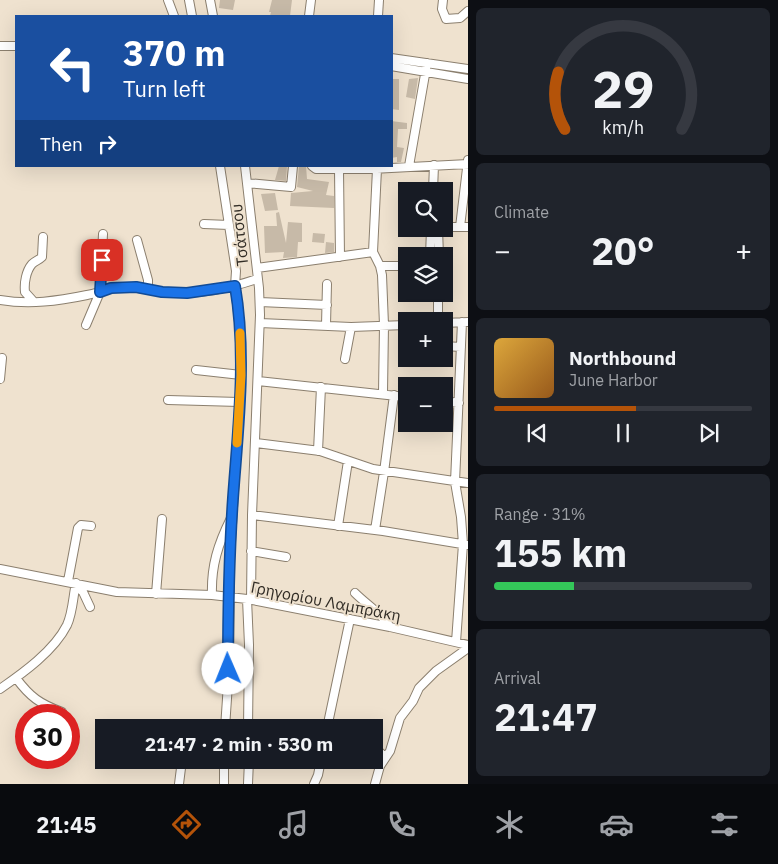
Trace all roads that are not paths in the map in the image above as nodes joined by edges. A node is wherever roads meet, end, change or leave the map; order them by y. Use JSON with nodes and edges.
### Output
{"nodes":[{"id":1,"x":168,"y":0,"type":"edge"},
{"id":2,"x":189,"y":0,"type":"edge"},
{"id":3,"x":210,"y":0,"type":"edge"},
{"id":4,"x":311,"y":0,"type":"edge"},
{"id":5,"x":379,"y":0,"type":"edge"},
{"id":6,"x":442,"y":0,"type":"edge"},
{"id":7,"x":468,"y":11,"type":"edge"},
{"id":8,"x":174,"y":15,"type":"edge"},
{"id":9,"x":192,"y":15,"type":"edge"},
{"id":10,"x":213,"y":15,"type":"edge"},
{"id":11,"x":309,"y":15,"type":"edge"},
{"id":12,"x":378,"y":15,"type":"edge"},
{"id":13,"x":0,"y":46,"type":"edge"},
{"id":14,"x":15,"y":46,"type":"edge"},
{"id":15,"x":393,"y":58,"type":"edge"},
{"id":16,"x":427,"y":63,"type":"junction"},
{"id":17,"x":393,"y":66,"type":"edge"},
{"id":18,"x":468,"y":69,"type":"edge"},
{"id":19,"x":425,"y":72,"type":"junction"},
{"id":20,"x":468,"y":79,"type":"edge"},
{"id":21,"x":468,"y":162,"type":"edge"},
{"id":22,"x":434,"y":165,"type":"junction"},
{"id":23,"x":409,"y":166,"type":"junction"},
{"id":24,"x":220,"y":167,"type":"edge"},
{"id":25,"x":245,"y":167,"type":"edge"},
{"id":26,"x":293,"y":167,"type":"edge"},
{"id":27,"x":392,"y":167,"type":"edge"},
{"id":28,"x":393,"y":167,"type":"edge"},
{"id":29,"x":314,"y":168,"type":"edge"},
{"id":30,"x":374,"y":168,"type":"edge"},
{"id":31,"x":339,"y":169,"type":"junction"},
{"id":32,"x":433,"y":182,"type":"edge"},
{"id":33,"x":247,"y":183,"type":"junction"},
{"id":34,"x":204,"y":224,"type":"dead end"},
{"id":35,"x":229,"y":224,"type":"junction"},
{"id":36,"x":464,"y":227,"type":"edge"},
{"id":37,"x":104,"y":234,"type":"dead end"},
{"id":38,"x":43,"y":237,"type":"dead end"},
{"id":39,"x":137,"y":240,"type":"dead end"},
{"id":40,"x":373,"y":252,"type":"junction"},
{"id":41,"x":340,"y":257,"type":"junction"},
{"id":42,"x":380,"y":266,"type":"junction"},
{"id":43,"x":398,"y":266,"type":"edge"},
{"id":44,"x":257,"y":268,"type":"junction"},
{"id":45,"x":257,"y":279,"type":"junction"},
{"id":46,"x":327,"y":284,"type":"dead end"},
{"id":47,"x":235,"y":286,"type":"junction"},
{"id":48,"x":148,"y":288,"type":"junction"},
{"id":49,"x":100,"y":292,"type":"junction"},
{"id":50,"x":0,"y":300,"type":"edge"},
{"id":51,"x":34,"y":302,"type":"junction"},
{"id":52,"x":260,"y":302,"type":"junction"},
{"id":53,"x":327,"y":305,"type":"junction"},
{"id":54,"x":465,"y":322,"type":"edge"},
{"id":55,"x":260,"y":323,"type":"junction"},
{"id":56,"x":86,"y":325,"type":"dead end"},
{"id":57,"x":326,"y":325,"type":"junction"},
{"id":58,"x":384,"y":325,"type":"junction"},
{"id":59,"x":398,"y":325,"type":"edge"},
{"id":60,"x":351,"y":327,"type":"junction"},
{"id":61,"x":453,"y":347,"type":"edge"},
{"id":62,"x":461,"y":347,"type":"junction"},
{"id":63,"x":2,"y":358,"type":"dead end"},
{"id":64,"x":345,"y":359,"type":"dead end"},
{"id":65,"x":196,"y":370,"type":"dead end"},
{"id":66,"x":464,"y":372,"type":"edge"},
{"id":67,"x":241,"y":375,"type":"junction"},
{"id":68,"x":0,"y":379,"type":"edge"},
{"id":69,"x":258,"y":381,"type":"junction"},
{"id":70,"x":321,"y":387,"type":"junction"},
{"id":71,"x":383,"y":393,"type":"junction"},
{"id":72,"x":394,"y":395,"type":"junction"},
{"id":73,"x":398,"y":396,"type":"edge"},
{"id":74,"x":168,"y":400,"type":"dead end"},
{"id":75,"x":240,"y":402,"type":"junction"},
{"id":76,"x":453,"y":402,"type":"edge"},
{"id":77,"x":459,"y":403,"type":"junction"},
{"id":78,"x":256,"y":443,"type":"junction"},
{"id":79,"x":318,"y":451,"type":"junction"},
{"id":80,"x":348,"y":461,"type":"junction"},
{"id":81,"x":384,"y":472,"type":"junction"},
{"id":82,"x":455,"y":482,"type":"junction"},
{"id":83,"x":468,"y":483,"type":"edge"},
{"id":84,"x":233,"y":514,"type":"junction"},
{"id":85,"x":252,"y":515,"type":"junction"},
{"id":86,"x":162,"y":519,"type":"dead end"},
{"id":87,"x":91,"y":526,"type":"dead end"},
{"id":88,"x":338,"y":526,"type":"junction"},
{"id":89,"x":375,"y":530,"type":"junction"},
{"id":90,"x":466,"y":544,"type":"edge"},
{"id":91,"x":251,"y":551,"type":"junction"},
{"id":92,"x":286,"y":557,"type":"dead end"},
{"id":93,"x":0,"y":569,"type":"edge"},
{"id":94,"x":73,"y":583,"type":"junction"},
{"id":95,"x":464,"y":586,"type":"edge"},
{"id":96,"x":355,"y":593,"type":"dead end"},
{"id":97,"x":156,"y":594,"type":"junction"},
{"id":98,"x":212,"y":595,"type":"junction"},
{"id":99,"x":228,"y":596,"type":"junction"},
{"id":100,"x":249,"y":599,"type":"junction"},
{"id":101,"x":90,"y":607,"type":"dead end"},
{"id":102,"x":350,"y":619,"type":"junction"},
{"id":103,"x":390,"y":627,"type":"junction"},
{"id":104,"x":456,"y":642,"type":"junction"},
{"id":105,"x":468,"y":646,"type":"edge"},
{"id":106,"x":16,"y":678,"type":"junction"},
{"id":107,"x":0,"y":689,"type":"edge"},
{"id":108,"x":43,"y":704,"type":"edge"},
{"id":109,"x":225,"y":719,"type":"edge"},
{"id":110,"x":248,"y":719,"type":"edge"},
{"id":111,"x":329,"y":719,"type":"edge"},
{"id":112,"x":385,"y":757,"type":"joint"},
{"id":113,"x":181,"y":769,"type":"edge"},
{"id":114,"x":224,"y":769,"type":"edge"},
{"id":115,"x":249,"y":769,"type":"edge"},
{"id":116,"x":319,"y":769,"type":"edge"},
{"id":117,"x":179,"y":784,"type":"edge"},
{"id":118,"x":224,"y":784,"type":"edge"},
{"id":119,"x":248,"y":784,"type":"edge"},
{"id":120,"x":314,"y":784,"type":"edge"},
{"id":121,"x":375,"y":784,"type":"edge"}],
"edges":[{"from":1,"to":8,"type":"street"},
{"from":2,"to":9,"type":"street"},
{"from":3,"to":10,"type":"street"},
{"from":4,"to":11,"type":"street"},
{"from":5,"to":12,"type":"street"},
{"from":6,"to":7,"type":"street"},
{"from":13,"to":14,"type":"street"},
{"from":15,"to":16,"type":"street"},
{"from":16,"to":18,"type":"street"},
{"from":16,"to":19,"type":"street"},
{"from":17,"to":19,"type":"street"},
{"from":19,"to":20,"type":"street"},
{"from":19,"to":23,"type":"street"},
{"from":21,"to":22,"type":"street"},
{"from":21,"to":36,"type":"street"},
{"from":22,"to":23,"type":"street"},
{"from":22,"to":32,"type":"street"},
{"from":23,"to":28,"type":"street"},
{"from":24,"to":35,"type":"street"},
{"from":25,"to":33,"type":"street","name":"Τσάτσου"},
{"from":26,"to":33,"type":"street"},
{"from":27,"to":30,"type":"street"},
{"from":29,"to":31,"type":"street"},
{"from":30,"to":31,"type":"street"},
{"from":30,"to":40,"type":"street"},
{"from":31,"to":41,"type":"street"},
{"from":33,"to":44,"type":"street","name":"Τσάτσου"},
{"from":34,"to":35,"type":"street"},
{"from":35,"to":47,"type":"street"},
{"from":37,"to":49,"type":"street"},
{"from":38,"to":51,"type":"street"},
{"from":39,"to":48,"type":"street"},
{"from":40,"to":41,"type":"street"},
{"from":40,"to":42,"type":"street"},
{"from":41,"to":44,"type":"street"},
{"from":42,"to":43,"type":"street"},
{"from":42,"to":58,"type":"street"},
{"from":44,"to":45,"type":"street","name":"Τσάτσου"},
{"from":45,"to":47,"type":"street"},
{"from":45,"to":52,"type":"street","name":"Τσάτσου"},
{"from":46,"to":53,"type":"street"},
{"from":47,"to":48,"type":"street"},
{"from":47,"to":67,"type":"street"},
{"from":48,"to":49,"type":"street"},
{"from":49,"to":51,"type":"street"},
{"from":49,"to":56,"type":"street"},
{"from":50,"to":51,"type":"street"},
{"from":52,"to":53,"type":"street"},
{"from":52,"to":55,"type":"street","name":"Τσάτσου"},
{"from":53,"to":57,"type":"street"},
{"from":54,"to":62,"type":"street"},
{"from":55,"to":57,"type":"street"},
{"from":55,"to":69,"type":"street","name":"Τσάτσου"},
{"from":57,"to":60,"type":"street"},
{"from":58,"to":59,"type":"street"},
{"from":58,"to":60,"type":"street"},
{"from":58,"to":71,"type":"street"},
{"from":60,"to":64,"type":"street"},
{"from":61,"to":62,"type":"street"},
{"from":62,"to":66,"type":"street"},
{"from":63,"to":68,"type":"street"},
{"from":65,"to":67,"type":"street"},
{"from":66,"to":77,"type":"street"},
{"from":67,"to":75,"type":"street"},
{"from":69,"to":70,"type":"street"},
{"from":69,"to":78,"type":"street","name":"Τσάτσου"},
{"from":70,"to":71,"type":"street"},
{"from":70,"to":79,"type":"street"},
{"from":71,"to":72,"type":"street"},
{"from":72,"to":73,"type":"street"},
{"from":72,"to":81,"type":"street"},
{"from":74,"to":75,"type":"street"},
{"from":75,"to":84,"type":"street"},
{"from":76,"to":77,"type":"street"},
{"from":77,"to":82,"type":"street"},
{"from":78,"to":79,"type":"street"},
{"from":78,"to":85,"type":"street","name":"Τσάτσου"},
{"from":79,"to":80,"type":"street"},
{"from":80,"to":81,"type":"street"},
{"from":80,"to":88,"type":"street"},
{"from":81,"to":82,"type":"street"},
{"from":81,"to":89,"type":"street"},
{"from":82,"to":83,"type":"street"},
{"from":82,"to":90,"type":"street"},
{"from":84,"to":98,"type":"street"},
{"from":84,"to":99,"type":"street"},
{"from":85,"to":88,"type":"street"},
{"from":85,"to":91,"type":"street","name":"Τσάτσου"},
{"from":86,"to":97,"type":"street"},
{"from":87,"to":94,"type":"street"},
{"from":88,"to":89,"type":"street"},
{"from":89,"to":90,"type":"street"},
{"from":90,"to":95,"type":"street"},
{"from":91,"to":92,"type":"street"},
{"from":91,"to":100,"type":"street","name":"Τσάτσου"},
{"from":93,"to":94,"type":"street","name":"Γρηγορίου Λαμπράκη"},
{"from":94,"to":97,"type":"street","name":"Γρηγορίου Λαμπράκη"},
{"from":94,"to":101,"type":"street"},
{"from":94,"to":106,"type":"street"},
{"from":95,"to":104,"type":"street"},
{"from":96,"to":103,"type":"street"},
{"from":97,"to":98,"type":"street","name":"Γρηγορίου Λαμπράκη"},
{"from":98,"to":99,"type":"street","name":"Γρηγορίου Λαμπράκη"},
{"from":99,"to":100,"type":"street","name":"Γρηγορίου Λαμπράκη"},
{"from":99,"to":109,"type":"street"},
{"from":100,"to":102,"type":"street","name":"Γρηγορίου Λαμπράκη"},
{"from":100,"to":110,"type":"street","name":"Τσάτσου"},
{"from":102,"to":103,"type":"street","name":"Γρηγορίου Λαμπράκη"},
{"from":102,"to":111,"type":"street"},
{"from":103,"to":104,"type":"street","name":"Γρηγορίου Λαμπράκη"},
{"from":104,"to":105,"type":"street","name":"Γρηγορίου Λαμπράκη"},
{"from":105,"to":112,"type":"street"},
{"from":106,"to":107,"type":"street"},
{"from":106,"to":108,"type":"street"},
{"from":112,"to":121,"type":"street"},
{"from":113,"to":117,"type":"street"},
{"from":114,"to":118,"type":"street"},
{"from":115,"to":119,"type":"street"},
{"from":116,"to":120,"type":"street"}]}
